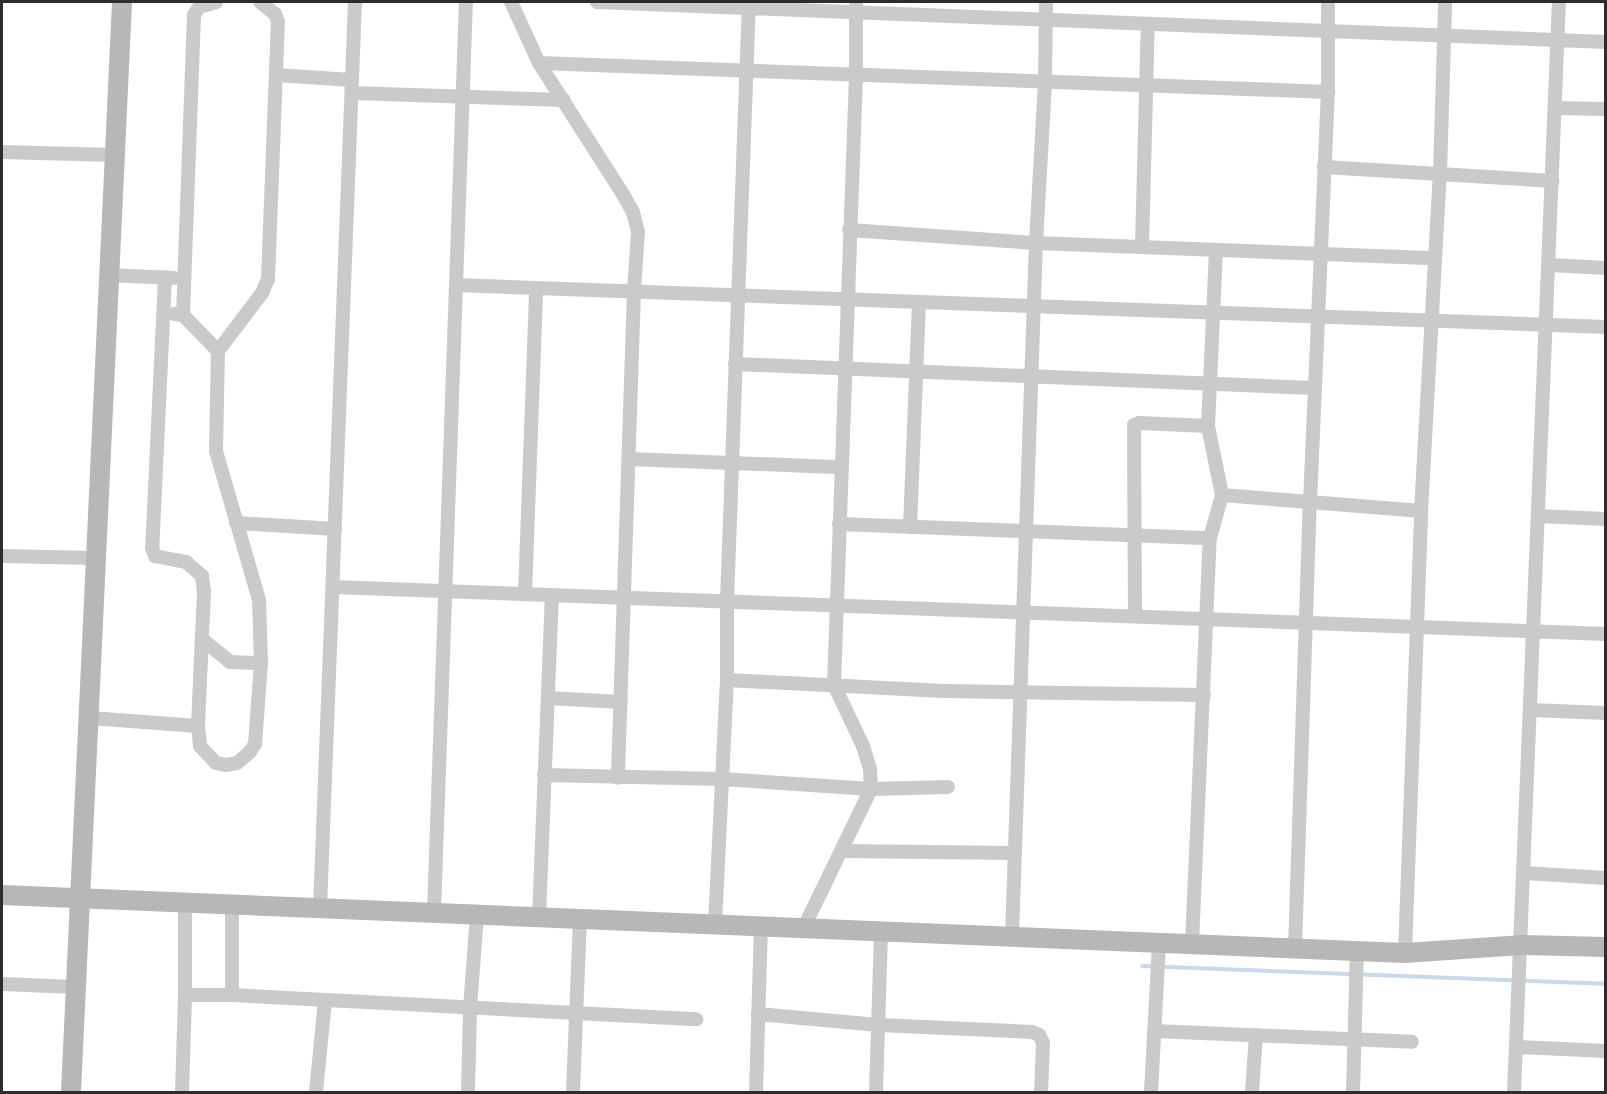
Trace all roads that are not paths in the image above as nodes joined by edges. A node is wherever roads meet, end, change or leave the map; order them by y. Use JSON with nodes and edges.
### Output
{"nodes":[{"id":1,"x":122,"y":2,"type":"edge"},
{"id":2,"x":216,"y":2,"type":"edge"},
{"id":3,"x":260,"y":2,"type":"edge"},
{"id":4,"x":355,"y":2,"type":"edge"},
{"id":5,"x":466,"y":2,"type":"edge"},
{"id":6,"x":511,"y":2,"type":"edge"},
{"id":7,"x":597,"y":2,"type":"edge"},
{"id":8,"x":1046,"y":2,"type":"edge"},
{"id":9,"x":1328,"y":2,"type":"edge"},
{"id":10,"x":1445,"y":2,"type":"edge"},
{"id":11,"x":1559,"y":2,"type":"edge"},
{"id":12,"x":749,"y":5,"type":"edge"},
{"id":13,"x":856,"y":7,"type":"edge"},
{"id":14,"x":1046,"y":20,"type":"junction"},
{"id":15,"x":1148,"y":24,"type":"junction"},
{"id":16,"x":1327,"y":31,"type":"junction"},
{"id":17,"x":1443,"y":36,"type":"junction"},
{"id":18,"x":1558,"y":40,"type":"junction"},
{"id":19,"x":1605,"y":42,"type":"edge"},
{"id":20,"x":539,"y":63,"type":"junction"},
{"id":21,"x":749,"y":72,"type":"junction"},
{"id":22,"x":276,"y":75,"type":"junction"},
{"id":23,"x":856,"y":76,"type":"junction"},
{"id":24,"x":1045,"y":82,"type":"junction"},
{"id":25,"x":352,"y":86,"type":"junction"},
{"id":26,"x":1148,"y":86,"type":"junction"},
{"id":27,"x":1328,"y":92,"type":"junction"},
{"id":28,"x":463,"y":97,"type":"junction"},
{"id":29,"x":564,"y":100,"type":"junction"},
{"id":30,"x":1555,"y":108,"type":"junction"},
{"id":31,"x":1605,"y":109,"type":"edge"},
{"id":32,"x":2,"y":152,"type":"edge"},
{"id":33,"x":113,"y":155,"type":"junction"},
{"id":34,"x":1324,"y":167,"type":"junction"},
{"id":35,"x":1440,"y":174,"type":"junction"},
{"id":36,"x":1553,"y":181,"type":"junction"},
{"id":37,"x":849,"y":230,"type":"junction"},
{"id":38,"x":1036,"y":243,"type":"junction"},
{"id":39,"x":1142,"y":246,"type":"junction"},
{"id":40,"x":1216,"y":250,"type":"junction"},
{"id":41,"x":1320,"y":255,"type":"junction"},
{"id":42,"x":1435,"y":258,"type":"junction"},
{"id":43,"x":1550,"y":265,"type":"junction"},
{"id":44,"x":1605,"y":268,"type":"edge"},
{"id":45,"x":107,"y":275,"type":"junction"},
{"id":46,"x":165,"y":278,"type":"junction"},
{"id":47,"x":185,"y":278,"type":"junction"},
{"id":48,"x":456,"y":285,"type":"junction"},
{"id":49,"x":536,"y":288,"type":"junction"},
{"id":50,"x":634,"y":291,"type":"junction"},
{"id":51,"x":739,"y":295,"type":"junction"},
{"id":52,"x":847,"y":299,"type":"junction"},
{"id":53,"x":919,"y":302,"type":"junction"},
{"id":54,"x":1035,"y":306,"type":"junction"},
{"id":55,"x":164,"y":312,"type":"junction"},
{"id":56,"x":1213,"y":313,"type":"junction"},
{"id":57,"x":183,"y":315,"type":"junction"},
{"id":58,"x":1318,"y":317,"type":"junction"},
{"id":59,"x":1432,"y":321,"type":"junction"},
{"id":60,"x":1546,"y":325,"type":"junction"},
{"id":61,"x":1605,"y":327,"type":"edge"},
{"id":62,"x":218,"y":351,"type":"junction"},
{"id":63,"x":735,"y":364,"type":"junction"},
{"id":64,"x":844,"y":368,"type":"junction"},
{"id":65,"x":915,"y":371,"type":"junction"},
{"id":66,"x":1032,"y":376,"type":"junction"},
{"id":67,"x":1209,"y":384,"type":"junction"},
{"id":68,"x":1315,"y":388,"type":"junction"},
{"id":69,"x":1208,"y":426,"type":"junction"},
{"id":70,"x":629,"y":459,"type":"junction"},
{"id":71,"x":732,"y":464,"type":"junction"},
{"id":72,"x":841,"y":467,"type":"junction"},
{"id":73,"x":1222,"y":495,"type":"junction"},
{"id":74,"x":1310,"y":502,"type":"junction"},
{"id":75,"x":1421,"y":511,"type":"junction"},
{"id":76,"x":1538,"y":516,"type":"junction"},
{"id":77,"x":1605,"y":519,"type":"edge"},
{"id":78,"x":236,"y":524,"type":"junction"},
{"id":79,"x":839,"y":524,"type":"junction"},
{"id":80,"x":910,"y":527,"type":"junction"},
{"id":81,"x":335,"y":529,"type":"junction"},
{"id":82,"x":1027,"y":531,"type":"junction"},
{"id":83,"x":1133,"y":536,"type":"junction"},
{"id":84,"x":1210,"y":538,"type":"junction"},
{"id":85,"x":2,"y":556,"type":"edge"},
{"id":86,"x":95,"y":558,"type":"junction"},
{"id":87,"x":333,"y":586,"type":"junction"},
{"id":88,"x":445,"y":591,"type":"junction"},
{"id":89,"x":525,"y":594,"type":"junction"},
{"id":90,"x":552,"y":595,"type":"junction"},
{"id":91,"x":624,"y":597,"type":"junction"},
{"id":92,"x":727,"y":601,"type":"junction"},
{"id":93,"x":837,"y":605,"type":"junction"},
{"id":94,"x":1024,"y":612,"type":"junction"},
{"id":95,"x":1135,"y":616,"type":"junction"},
{"id":96,"x":1206,"y":619,"type":"junction"},
{"id":97,"x":1307,"y":622,"type":"junction"},
{"id":98,"x":1419,"y":627,"type":"junction"},
{"id":99,"x":1534,"y":631,"type":"junction"},
{"id":100,"x":1605,"y":634,"type":"edge"},
{"id":101,"x":203,"y":640,"type":"junction"},
{"id":102,"x":261,"y":663,"type":"junction"},
{"id":103,"x":727,"y":680,"type":"junction"},
{"id":104,"x":834,"y":685,"type":"junction"},
{"id":105,"x":1020,"y":692,"type":"junction"},
{"id":106,"x":1204,"y":695,"type":"junction"},
{"id":107,"x":548,"y":698,"type":"junction"},
{"id":108,"x":621,"y":702,"type":"junction"},
{"id":109,"x":1530,"y":710,"type":"junction"},
{"id":110,"x":1605,"y":713,"type":"edge"},
{"id":111,"x":90,"y":718,"type":"junction"},
{"id":112,"x":198,"y":726,"type":"junction"},
{"id":113,"x":544,"y":775,"type":"junction"},
{"id":114,"x":618,"y":778,"type":"junction"},
{"id":115,"x":721,"y":779,"type":"junction"},
{"id":116,"x":948,"y":787,"type":"dead end"},
{"id":117,"x":871,"y":789,"type":"junction"},
{"id":118,"x":842,"y":851,"type":"junction"},
{"id":119,"x":1014,"y":853,"type":"junction"},
{"id":120,"x":1523,"y":873,"type":"junction"},
{"id":121,"x":1605,"y":878,"type":"edge"},
{"id":122,"x":2,"y":895,"type":"edge"},
{"id":123,"x":79,"y":898,"type":"junction"},
{"id":124,"x":185,"y":902,"type":"junction"},
{"id":125,"x":232,"y":904,"type":"junction"},
{"id":126,"x":320,"y":908,"type":"junction"},
{"id":127,"x":434,"y":912,"type":"junction"},
{"id":128,"x":477,"y":914,"type":"junction"},
{"id":129,"x":539,"y":917,"type":"junction"},
{"id":130,"x":580,"y":919,"type":"junction"},
{"id":131,"x":715,"y":924,"type":"junction"},
{"id":132,"x":761,"y":926,"type":"junction"},
{"id":133,"x":804,"y":927,"type":"junction"},
{"id":134,"x":881,"y":931,"type":"junction"},
{"id":135,"x":1012,"y":936,"type":"junction"},
{"id":136,"x":1159,"y":943,"type":"junction"},
{"id":137,"x":1192,"y":944,"type":"junction"},
{"id":138,"x":1521,"y":945,"type":"junction"},
{"id":139,"x":1605,"y":947,"type":"edge"},
{"id":140,"x":1295,"y":948,"type":"junction"},
{"id":141,"x":1357,"y":951,"type":"junction"},
{"id":142,"x":1405,"y":953,"type":"junction"},
{"id":143,"x":2,"y":984,"type":"edge"},
{"id":144,"x":76,"y":987,"type":"junction"},
{"id":145,"x":185,"y":995,"type":"junction"},
{"id":146,"x":232,"y":995,"type":"junction"},
{"id":147,"x":325,"y":1001,"type":"junction"},
{"id":148,"x":470,"y":1008,"type":"junction"},
{"id":149,"x":576,"y":1013,"type":"junction"},
{"id":150,"x":758,"y":1014,"type":"junction"},
{"id":151,"x":696,"y":1019,"type":"dead end"},
{"id":152,"x":879,"y":1024,"type":"junction"},
{"id":153,"x":1154,"y":1031,"type":"junction"},
{"id":154,"x":1256,"y":1035,"type":"junction"},
{"id":155,"x":1355,"y":1040,"type":"junction"},
{"id":156,"x":1412,"y":1042,"type":"dead end"},
{"id":157,"x":1516,"y":1047,"type":"junction"},
{"id":158,"x":1605,"y":1052,"type":"edge"},
{"id":159,"x":71,"y":1092,"type":"edge"},
{"id":160,"x":182,"y":1092,"type":"edge"},
{"id":161,"x":316,"y":1092,"type":"edge"},
{"id":162,"x":468,"y":1092,"type":"edge"},
{"id":163,"x":573,"y":1092,"type":"edge"},
{"id":164,"x":756,"y":1092,"type":"edge"},
{"id":165,"x":876,"y":1092,"type":"edge"},
{"id":166,"x":1041,"y":1092,"type":"edge"},
{"id":167,"x":1151,"y":1092,"type":"edge"},
{"id":168,"x":1252,"y":1092,"type":"edge"},
{"id":169,"x":1353,"y":1092,"type":"edge"},
{"id":170,"x":1514,"y":1092,"type":"edge"}],
"edges":[{"from":1,"to":33,"type":"street"},
{"from":2,"to":47,"type":"street"},
{"from":3,"to":22,"type":"street"},
{"from":4,"to":25,"type":"street"},
{"from":5,"to":28,"type":"street"},
{"from":6,"to":20,"type":"street"},
{"from":7,"to":12,"type":"street"},
{"from":8,"to":14,"type":"street"},
{"from":9,"to":16,"type":"street"},
{"from":10,"to":17,"type":"street"},
{"from":11,"to":18,"type":"street"},
{"from":12,"to":13,"type":"street"},
{"from":12,"to":21,"type":"street"},
{"from":13,"to":14,"type":"street"},
{"from":13,"to":23,"type":"street"},
{"from":14,"to":15,"type":"street"},
{"from":14,"to":24,"type":"street"},
{"from":15,"to":16,"type":"street"},
{"from":15,"to":26,"type":"street"},
{"from":16,"to":17,"type":"street"},
{"from":16,"to":27,"type":"street"},
{"from":17,"to":18,"type":"street"},
{"from":17,"to":35,"type":"street"},
{"from":18,"to":19,"type":"street"},
{"from":18,"to":30,"type":"street"},
{"from":20,"to":21,"type":"street"},
{"from":20,"to":29,"type":"street"},
{"from":21,"to":23,"type":"street"},
{"from":21,"to":51,"type":"street"},
{"from":22,"to":25,"type":"street"},
{"from":22,"to":62,"type":"street"},
{"from":23,"to":24,"type":"street"},
{"from":23,"to":37,"type":"street"},
{"from":24,"to":26,"type":"street"},
{"from":24,"to":38,"type":"street"},
{"from":25,"to":28,"type":"street"},
{"from":25,"to":81,"type":"street"},
{"from":26,"to":27,"type":"street"},
{"from":26,"to":39,"type":"street"},
{"from":27,"to":34,"type":"street"},
{"from":28,"to":29,"type":"street"},
{"from":28,"to":48,"type":"street"},
{"from":29,"to":50,"type":"street"},
{"from":30,"to":31,"type":"street"},
{"from":30,"to":36,"type":"street"},
{"from":32,"to":33,"type":"street"},
{"from":33,"to":45,"type":"street"},
{"from":34,"to":35,"type":"street"},
{"from":34,"to":41,"type":"street"},
{"from":35,"to":36,"type":"street"},
{"from":35,"to":42,"type":"street"},
{"from":36,"to":43,"type":"street"},
{"from":37,"to":38,"type":"street"},
{"from":37,"to":52,"type":"street"},
{"from":38,"to":39,"type":"street"},
{"from":38,"to":54,"type":"street"},
{"from":39,"to":40,"type":"street"},
{"from":40,"to":41,"type":"street"},
{"from":40,"to":56,"type":"street"},
{"from":41,"to":42,"type":"street"},
{"from":41,"to":58,"type":"street"},
{"from":42,"to":59,"type":"street"},
{"from":43,"to":44,"type":"street"},
{"from":43,"to":60,"type":"street"},
{"from":45,"to":46,"type":"street"},
{"from":45,"to":86,"type":"street"},
{"from":46,"to":47,"type":"street"},
{"from":46,"to":55,"type":"street"},
{"from":47,"to":57,"type":"street"},
{"from":48,"to":49,"type":"street"},
{"from":48,"to":88,"type":"street"},
{"from":49,"to":50,"type":"street"},
{"from":49,"to":89,"type":"street"},
{"from":50,"to":51,"type":"street"},
{"from":50,"to":70,"type":"street"},
{"from":51,"to":52,"type":"street"},
{"from":51,"to":63,"type":"street"},
{"from":52,"to":53,"type":"street"},
{"from":52,"to":64,"type":"street"},
{"from":53,"to":54,"type":"street"},
{"from":53,"to":65,"type":"street"},
{"from":54,"to":56,"type":"street"},
{"from":54,"to":66,"type":"street"},
{"from":55,"to":57,"type":"street"},
{"from":55,"to":101,"type":"street"},
{"from":56,"to":58,"type":"street"},
{"from":56,"to":67,"type":"street"},
{"from":57,"to":62,"type":"street"},
{"from":58,"to":59,"type":"street"},
{"from":58,"to":68,"type":"street"},
{"from":59,"to":60,"type":"street"},
{"from":59,"to":75,"type":"street"},
{"from":60,"to":61,"type":"street"},
{"from":60,"to":76,"type":"street"},
{"from":62,"to":78,"type":"street"},
{"from":63,"to":64,"type":"street"},
{"from":63,"to":71,"type":"street"},
{"from":64,"to":65,"type":"street"},
{"from":64,"to":72,"type":"street"},
{"from":65,"to":66,"type":"street"},
{"from":65,"to":80,"type":"street"},
{"from":66,"to":67,"type":"street"},
{"from":66,"to":82,"type":"street"},
{"from":67,"to":68,"type":"street"},
{"from":67,"to":69,"type":"street"},
{"from":68,"to":74,"type":"street"},
{"from":69,"to":73,"type":"street"},
{"from":69,"to":83,"type":"street"},
{"from":70,"to":71,"type":"street"},
{"from":70,"to":91,"type":"street"},
{"from":71,"to":72,"type":"street"},
{"from":71,"to":92,"type":"street"},
{"from":72,"to":79,"type":"street"},
{"from":73,"to":74,"type":"street"},
{"from":73,"to":84,"type":"street"},
{"from":74,"to":75,"type":"street"},
{"from":74,"to":97,"type":"street"},
{"from":75,"to":98,"type":"street"},
{"from":76,"to":77,"type":"street"},
{"from":76,"to":99,"type":"street"},
{"from":78,"to":81,"type":"street"},
{"from":78,"to":102,"type":"street"},
{"from":79,"to":80,"type":"street"},
{"from":79,"to":93,"type":"street"},
{"from":80,"to":82,"type":"street"},
{"from":81,"to":87,"type":"street"},
{"from":82,"to":83,"type":"street"},
{"from":82,"to":94,"type":"street"},
{"from":83,"to":84,"type":"street"},
{"from":83,"to":95,"type":"street"},
{"from":84,"to":96,"type":"street"},
{"from":85,"to":86,"type":"street"},
{"from":86,"to":111,"type":"street"},
{"from":87,"to":88,"type":"street"},
{"from":87,"to":126,"type":"street"},
{"from":88,"to":89,"type":"street"},
{"from":88,"to":127,"type":"street"},
{"from":89,"to":90,"type":"street"},
{"from":90,"to":91,"type":"street"},
{"from":90,"to":107,"type":"street"},
{"from":91,"to":92,"type":"street"},
{"from":91,"to":108,"type":"street"},
{"from":92,"to":93,"type":"street"},
{"from":92,"to":103,"type":"street"},
{"from":93,"to":94,"type":"street"},
{"from":93,"to":104,"type":"street"},
{"from":94,"to":95,"type":"street"},
{"from":94,"to":105,"type":"street"},
{"from":95,"to":96,"type":"street"},
{"from":96,"to":97,"type":"street"},
{"from":96,"to":106,"type":"street"},
{"from":97,"to":98,"type":"street"},
{"from":97,"to":140,"type":"street"},
{"from":98,"to":99,"type":"street"},
{"from":98,"to":142,"type":"street"},
{"from":99,"to":100,"type":"street"},
{"from":99,"to":109,"type":"street"},
{"from":101,"to":102,"type":"street"},
{"from":101,"to":112,"type":"street"},
{"from":102,"to":112,"type":"street"},
{"from":103,"to":104,"type":"street"},
{"from":103,"to":115,"type":"street"},
{"from":104,"to":105,"type":"street"},
{"from":104,"to":117,"type":"street"},
{"from":105,"to":106,"type":"street"},
{"from":105,"to":119,"type":"street"},
{"from":106,"to":137,"type":"street"},
{"from":107,"to":108,"type":"street"},
{"from":107,"to":113,"type":"street"},
{"from":108,"to":114,"type":"street"},
{"from":109,"to":110,"type":"street"},
{"from":109,"to":120,"type":"street"},
{"from":111,"to":112,"type":"street"},
{"from":111,"to":123,"type":"street"},
{"from":113,"to":114,"type":"street"},
{"from":113,"to":129,"type":"street"},
{"from":114,"to":115,"type":"street"},
{"from":115,"to":117,"type":"street"},
{"from":115,"to":131,"type":"street"},
{"from":116,"to":117,"type":"street"},
{"from":117,"to":118,"type":"street"},
{"from":118,"to":119,"type":"street"},
{"from":118,"to":133,"type":"street"},
{"from":119,"to":135,"type":"street"},
{"from":120,"to":121,"type":"street"},
{"from":120,"to":138,"type":"street"},
{"from":122,"to":123,"type":"street"},
{"from":123,"to":124,"type":"street"},
{"from":123,"to":144,"type":"street"},
{"from":124,"to":125,"type":"street"},
{"from":124,"to":145,"type":"street"},
{"from":125,"to":126,"type":"street"},
{"from":125,"to":146,"type":"street"},
{"from":126,"to":127,"type":"street"},
{"from":127,"to":128,"type":"street"},
{"from":128,"to":129,"type":"street"},
{"from":128,"to":148,"type":"street"},
{"from":129,"to":130,"type":"street"},
{"from":130,"to":131,"type":"street"},
{"from":130,"to":149,"type":"street"},
{"from":131,"to":132,"type":"street"},
{"from":132,"to":133,"type":"street"},
{"from":132,"to":150,"type":"street"},
{"from":133,"to":134,"type":"street"},
{"from":134,"to":135,"type":"street"},
{"from":134,"to":152,"type":"street"},
{"from":135,"to":136,"type":"street"},
{"from":136,"to":137,"type":"street"},
{"from":136,"to":153,"type":"street"},
{"from":137,"to":140,"type":"street"},
{"from":138,"to":139,"type":"street"},
{"from":138,"to":142,"type":"street"},
{"from":138,"to":157,"type":"street"},
{"from":140,"to":141,"type":"street"},
{"from":141,"to":142,"type":"street"},
{"from":141,"to":155,"type":"street"},
{"from":143,"to":144,"type":"street"},
{"from":144,"to":159,"type":"street"},
{"from":145,"to":146,"type":"street"},
{"from":145,"to":160,"type":"street"},
{"from":146,"to":147,"type":"street"},
{"from":147,"to":148,"type":"street"},
{"from":147,"to":161,"type":"street"},
{"from":148,"to":149,"type":"street"},
{"from":148,"to":162,"type":"street"},
{"from":149,"to":151,"type":"street"},
{"from":149,"to":163,"type":"street"},
{"from":150,"to":152,"type":"street"},
{"from":150,"to":164,"type":"street"},
{"from":152,"to":165,"type":"street"},
{"from":152,"to":166,"type":"street"},
{"from":153,"to":154,"type":"street"},
{"from":153,"to":167,"type":"street"},
{"from":154,"to":155,"type":"street"},
{"from":154,"to":168,"type":"street"},
{"from":155,"to":156,"type":"street"},
{"from":155,"to":169,"type":"street"},
{"from":157,"to":158,"type":"street"},
{"from":157,"to":170,"type":"street"}]}
